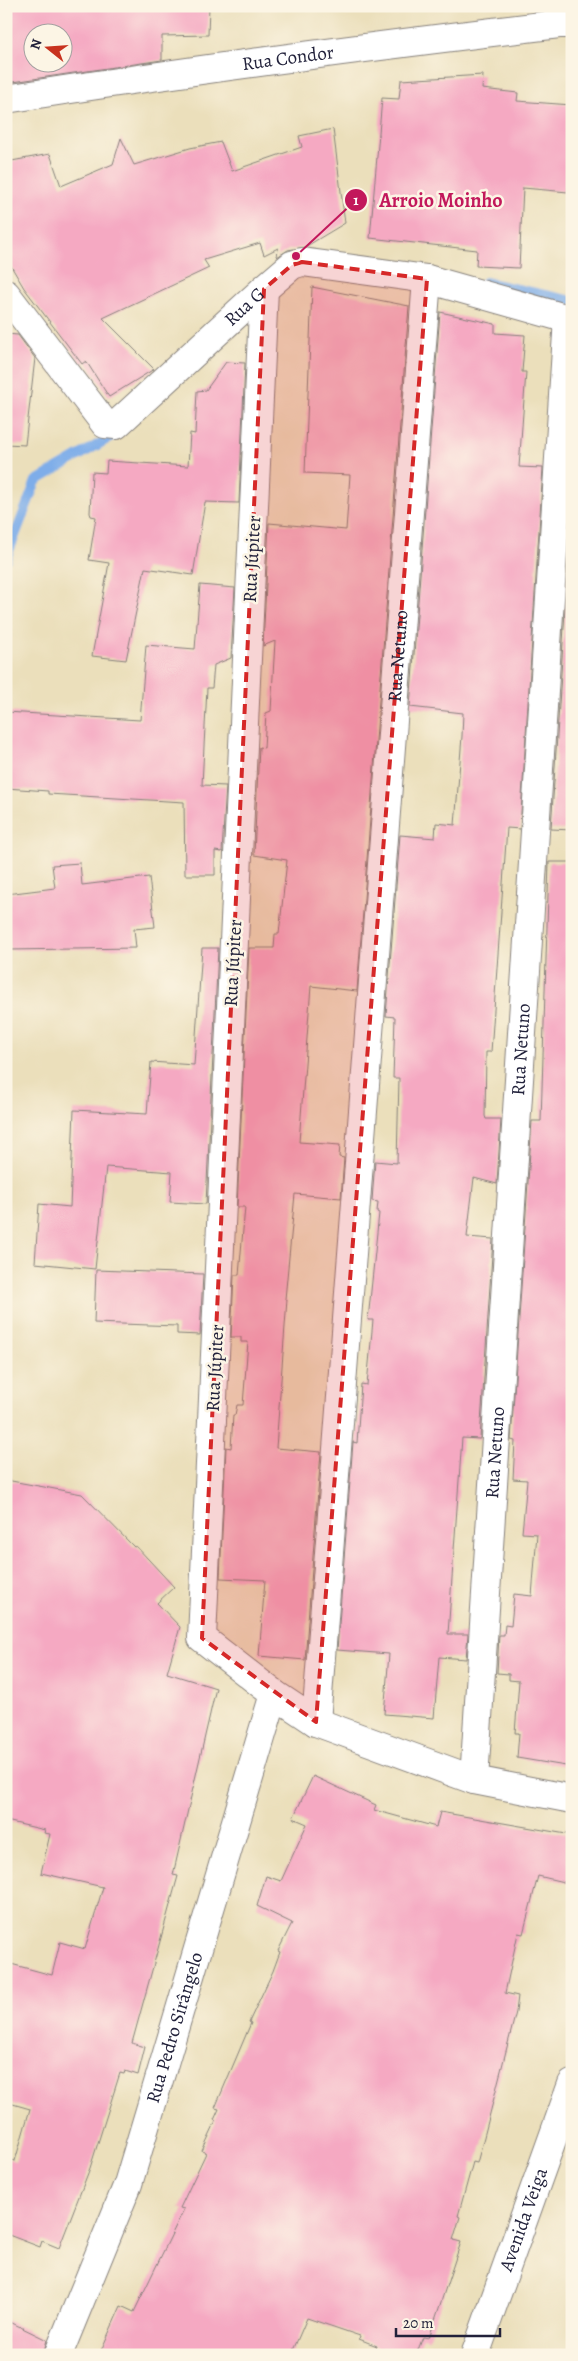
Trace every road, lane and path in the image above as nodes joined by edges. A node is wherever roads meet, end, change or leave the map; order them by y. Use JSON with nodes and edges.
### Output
{"nodes":[{"id":1,"x":572,"y":24,"type":"edge"},
{"id":2,"x":6,"y":99,"type":"edge"},
{"id":3,"x":427,"y":279,"type":"junction"},
{"id":4,"x":264,"y":289,"type":"junction"},
{"id":5,"x":6,"y":294,"type":"edge"},
{"id":6,"x":570,"y":319,"type":"edge"},
{"id":7,"x":274,"y":1694,"type":"junction"},
{"id":8,"x":316,"y":1722,"type":"junction"},
{"id":9,"x":474,"y":1780,"type":"junction"},
{"id":10,"x":572,"y":1799,"type":"edge"},
{"id":11,"x":572,"y":2084,"type":"edge"},
{"id":12,"x":58,"y":2355,"type":"edge"},
{"id":13,"x":475,"y":2355,"type":"edge"}],
"edges":[{"from":1,"to":2,"type":"street","name":"Rua Condor"},
{"from":3,"to":4,"type":"street","name":"Rua G"},
{"from":3,"to":6,"type":"street","name":"Rua G"},
{"from":3,"to":8,"type":"street","name":"Rua Netuno"},
{"from":4,"to":5,"type":"street","name":"Rua G"},
{"from":4,"to":7,"type":"street","name":"Rua Júpiter"},
{"from":6,"to":9,"type":"street","name":"Rua Netuno"},
{"from":7,"to":8,"type":"street"},
{"from":7,"to":12,"type":"street","name":"Rua Pedro Sirângelo"},
{"from":8,"to":9,"type":"street"},
{"from":9,"to":10,"type":"street"},
{"from":11,"to":13,"type":"street","name":"Avenida Veiga"}]}
